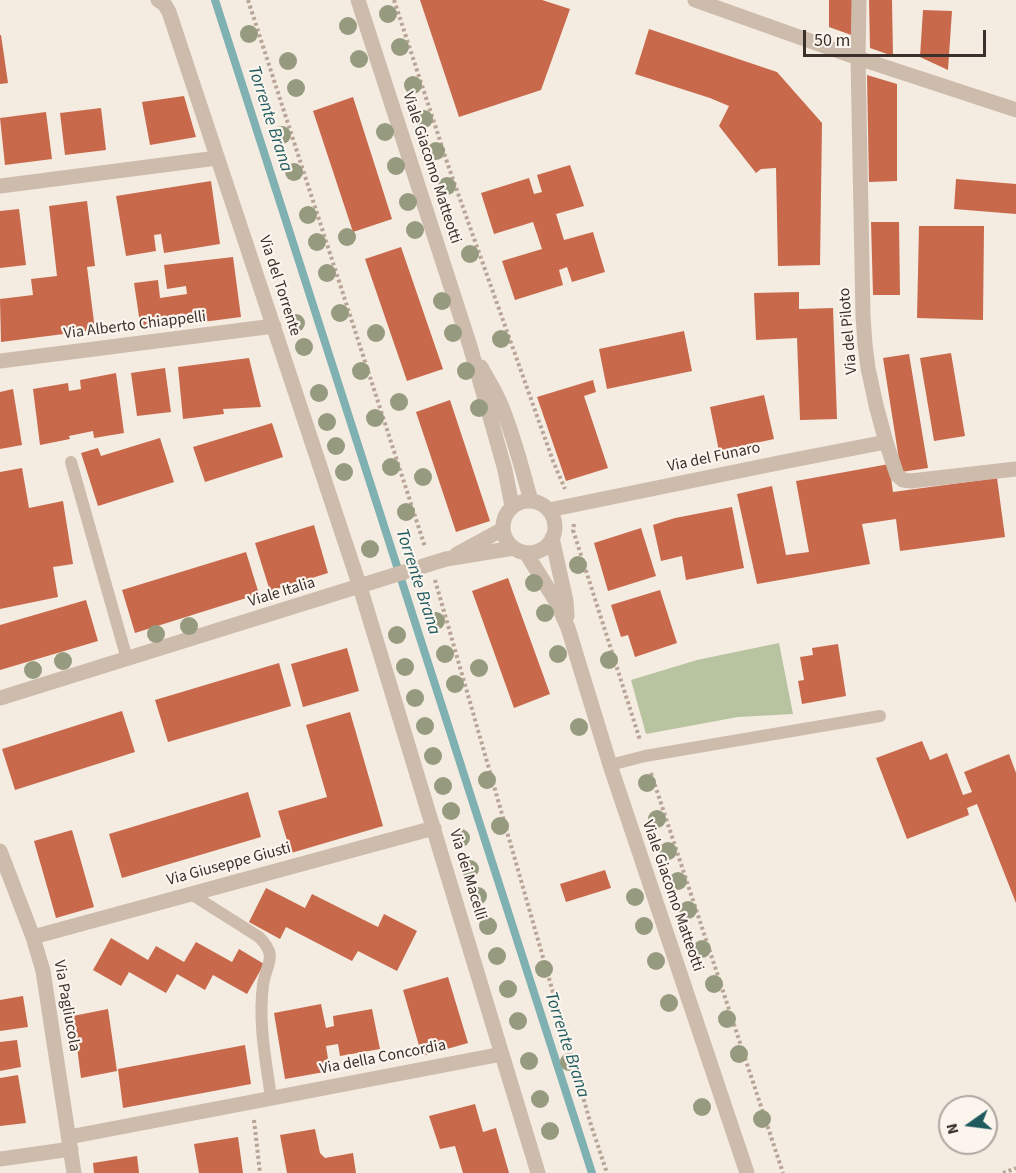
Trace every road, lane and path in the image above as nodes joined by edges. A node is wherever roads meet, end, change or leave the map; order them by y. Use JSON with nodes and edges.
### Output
{"nodes":[{"id":1,"x":159,"y":0,"type":"edge"},
{"id":2,"x":358,"y":0,"type":"edge"},
{"id":3,"x":394,"y":0,"type":"edge"},
{"id":4,"x":695,"y":0,"type":"edge"},
{"id":5,"x":859,"y":0,"type":"edge"},
{"id":6,"x":858,"y":58,"type":"junction"},
{"id":7,"x":1016,"y":110,"type":"edge"},
{"id":8,"x":217,"y":158,"type":"junction"},
{"id":9,"x":0,"y":186,"type":"edge"},
{"id":10,"x":274,"y":327,"type":"junction"},
{"id":11,"x":470,"y":346,"type":"junction"},
{"id":12,"x":0,"y":361,"type":"edge"},
{"id":13,"x":886,"y":442,"type":"junction"},
{"id":14,"x":71,"y":462,"type":"dead end"},
{"id":15,"x":1016,"y":469,"type":"edge"},
{"id":16,"x":531,"y":501,"type":"junction"},
{"id":17,"x":574,"y":505,"type":"junction"},
{"id":18,"x":512,"y":506,"type":"junction"},
{"id":19,"x":549,"y":510,"type":"junction"},
{"id":20,"x":503,"y":529,"type":"junction"},
{"id":21,"x":552,"y":538,"type":"junction"},
{"id":22,"x":520,"y":551,"type":"junction"},
{"id":23,"x":446,"y":560,"type":"junction"},
{"id":24,"x":360,"y":587,"type":"junction"},
{"id":25,"x":568,"y":628,"type":"junction"},
{"id":26,"x":127,"y":659,"type":"junction"},
{"id":27,"x":0,"y":698,"type":"edge"},
{"id":28,"x":880,"y":716,"type":"dead end"},
{"id":29,"x":645,"y":756,"type":"junction"},
{"id":30,"x":610,"y":765,"type":"junction"},
{"id":31,"x":434,"y":828,"type":"junction"},
{"id":32,"x":0,"y":851,"type":"edge"},
{"id":33,"x":191,"y":894,"type":"junction"},
{"id":34,"x":33,"y":937,"type":"junction"},
{"id":35,"x":502,"y":1054,"type":"junction"},
{"id":36,"x":271,"y":1098,"type":"junction"},
{"id":37,"x":252,"y":1102,"type":"junction"},
{"id":38,"x":70,"y":1143,"type":"junction"},
{"id":39,"x":0,"y":1159,"type":"edge"},
{"id":40,"x":1016,"y":1168,"type":"edge"},
{"id":41,"x":74,"y":1173,"type":"edge"},
{"id":42,"x":260,"y":1173,"type":"edge"},
{"id":43,"x":538,"y":1173,"type":"edge"},
{"id":44,"x":747,"y":1173,"type":"edge"},
{"id":45,"x":783,"y":1173,"type":"edge"},
{"id":46,"x":1003,"y":1173,"type":"edge"}],
"edges":[{"from":1,"to":8,"type":"street","name":"Via del Torrente"},
{"from":2,"to":11,"type":"street","name":"Viale Giacomo Matteotti"},
{"from":3,"to":17,"type":"path"},
{"from":4,"to":6,"type":"street"},
{"from":5,"to":6,"type":"street","name":"Via del Piloto"},
{"from":6,"to":7,"type":"street"},
{"from":6,"to":13,"type":"street","name":"Via del Piloto"},
{"from":8,"to":9,"type":"street"},
{"from":8,"to":10,"type":"street","name":"Via del Torrente"},
{"from":10,"to":12,"type":"street","name":"Via Alberto Chiappelli"},
{"from":10,"to":24,"type":"street","name":"Via del Torrente"},
{"from":11,"to":16,"type":"street","name":"Viale Giacomo Matteotti"},
{"from":11,"to":18,"type":"street","name":"Viale Giacomo Matteotti"},
{"from":13,"to":15,"type":"street","name":"Via del Piloto"},
{"from":13,"to":17,"type":"street","name":"Via del Funaro"},
{"from":14,"to":26,"type":"lane"},
{"from":16,"to":18,"type":"street"},
{"from":16,"to":19,"type":"street"},
{"from":17,"to":19,"type":"street","name":"Via del Funaro"},
{"from":17,"to":29,"type":"path"},
{"from":18,"to":20,"type":"street"},
{"from":19,"to":21,"type":"street"},
{"from":20,"to":22,"type":"street"},
{"from":20,"to":23,"type":"street","name":"Viale Italia"},
{"from":21,"to":22,"type":"street"},
{"from":21,"to":25,"type":"street","name":"Viale Giacomo Matteotti"},
{"from":22,"to":23,"type":"street","name":"Viale Italia"},
{"from":22,"to":25,"type":"street","name":"Viale Giacomo Matteotti"},
{"from":23,"to":24,"type":"street","name":"Viale Italia"},
{"from":24,"to":26,"type":"street","name":"Viale Italia"},
{"from":24,"to":31,"type":"street","name":"Via dei Macelli"},
{"from":25,"to":30,"type":"street","name":"Viale Giacomo Matteotti"},
{"from":26,"to":27,"type":"street","name":"Viale Italia"},
{"from":28,"to":29,"type":"lane"},
{"from":29,"to":30,"type":"lane"},
{"from":29,"to":45,"type":"path"},
{"from":30,"to":44,"type":"street","name":"Viale Giacomo Matteotti"},
{"from":31,"to":33,"type":"street","name":"Via Giuseppe Giusti"},
{"from":31,"to":35,"type":"street","name":"Via dei Macelli"},
{"from":32,"to":34,"type":"street","name":"Via Pagliucola"},
{"from":33,"to":34,"type":"street","name":"Via Giuseppe Giusti"},
{"from":33,"to":36,"type":"lane"},
{"from":34,"to":38,"type":"street","name":"Via Pagliucola"},
{"from":35,"to":36,"type":"street","name":"Via della Concordia"},
{"from":35,"to":43,"type":"street","name":"Via dei Macelli"},
{"from":36,"to":37,"type":"street","name":"Via della Concordia"},
{"from":37,"to":38,"type":"street","name":"Via della Concordia"},
{"from":37,"to":42,"type":"path"},
{"from":38,"to":39,"type":"street","name":"Via della Concordia"},
{"from":38,"to":41,"type":"street","name":"Via Pagliucola"},
{"from":40,"to":46,"type":"path"}]}
